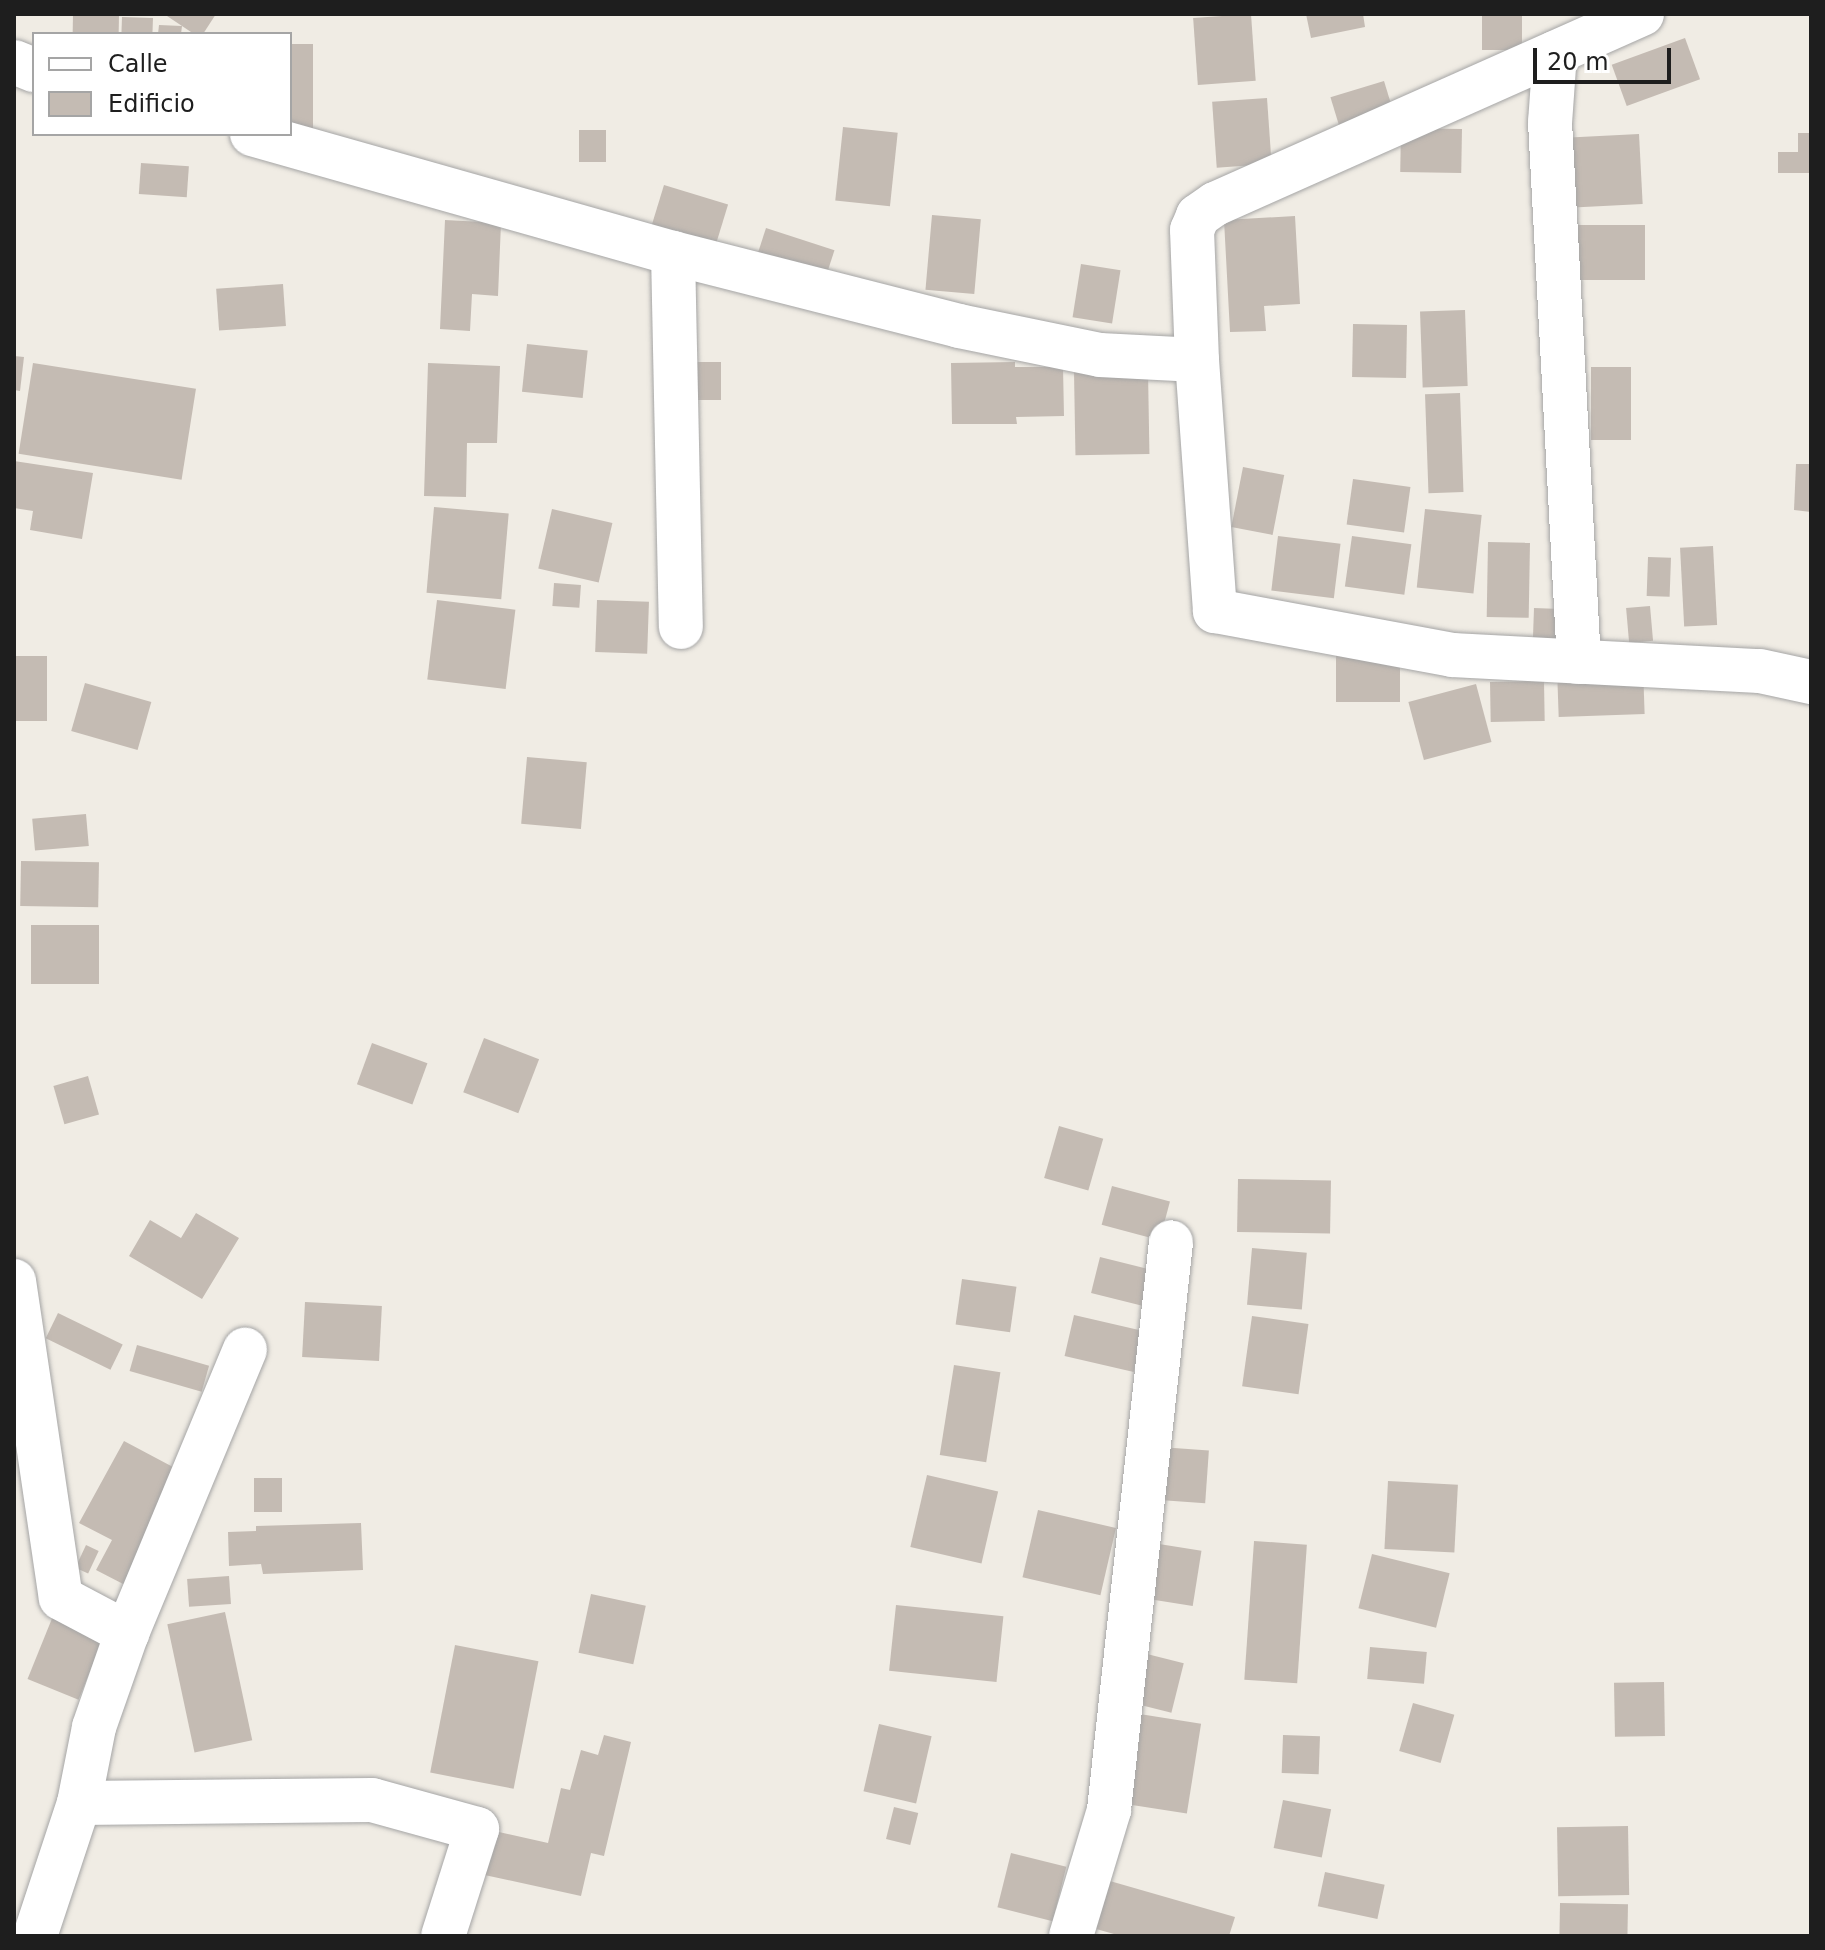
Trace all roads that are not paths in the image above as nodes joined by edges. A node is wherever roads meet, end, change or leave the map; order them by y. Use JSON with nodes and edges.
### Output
{"nodes":[{"id":1,"x":1642,"y":14,"type":"edge"},
{"id":2,"x":1555,"y":53,"type":"junction"},
{"id":3,"x":259,"y":136,"type":"edge"},
{"id":4,"x":673,"y":253,"type":"junction"},
{"id":5,"x":1197,"y":360,"type":"junction"},
{"id":6,"x":681,"y":627,"type":"dead end"},
{"id":7,"x":1579,"y":662,"type":"junction"},
{"id":8,"x":1811,"y":682,"type":"edge"},
{"id":9,"x":1171,"y":1242,"type":"dead end"},
{"id":10,"x":14,"y":1281,"type":"edge"},
{"id":11,"x":245,"y":1350,"type":"dead end"},
{"id":12,"x":127,"y":1633,"type":"junction"},
{"id":13,"x":79,"y":1803,"type":"junction"},
{"id":14,"x":35,"y":1936,"type":"edge"},
{"id":15,"x":443,"y":1936,"type":"edge"},
{"id":16,"x":1071,"y":1936,"type":"edge"}],
"edges":[{"from":1,"to":2,"type":"street"},
{"from":2,"to":5,"type":"street"},
{"from":2,"to":7,"type":"street"},
{"from":3,"to":4,"type":"street"},
{"from":4,"to":5,"type":"street"},
{"from":4,"to":6,"type":"street"},
{"from":5,"to":7,"type":"street"},
{"from":7,"to":8,"type":"street"},
{"from":9,"to":16,"type":"street"},
{"from":10,"to":12,"type":"street"},
{"from":11,"to":12,"type":"street"},
{"from":12,"to":13,"type":"street"},
{"from":13,"to":14,"type":"street"},
{"from":13,"to":15,"type":"street"}]}
